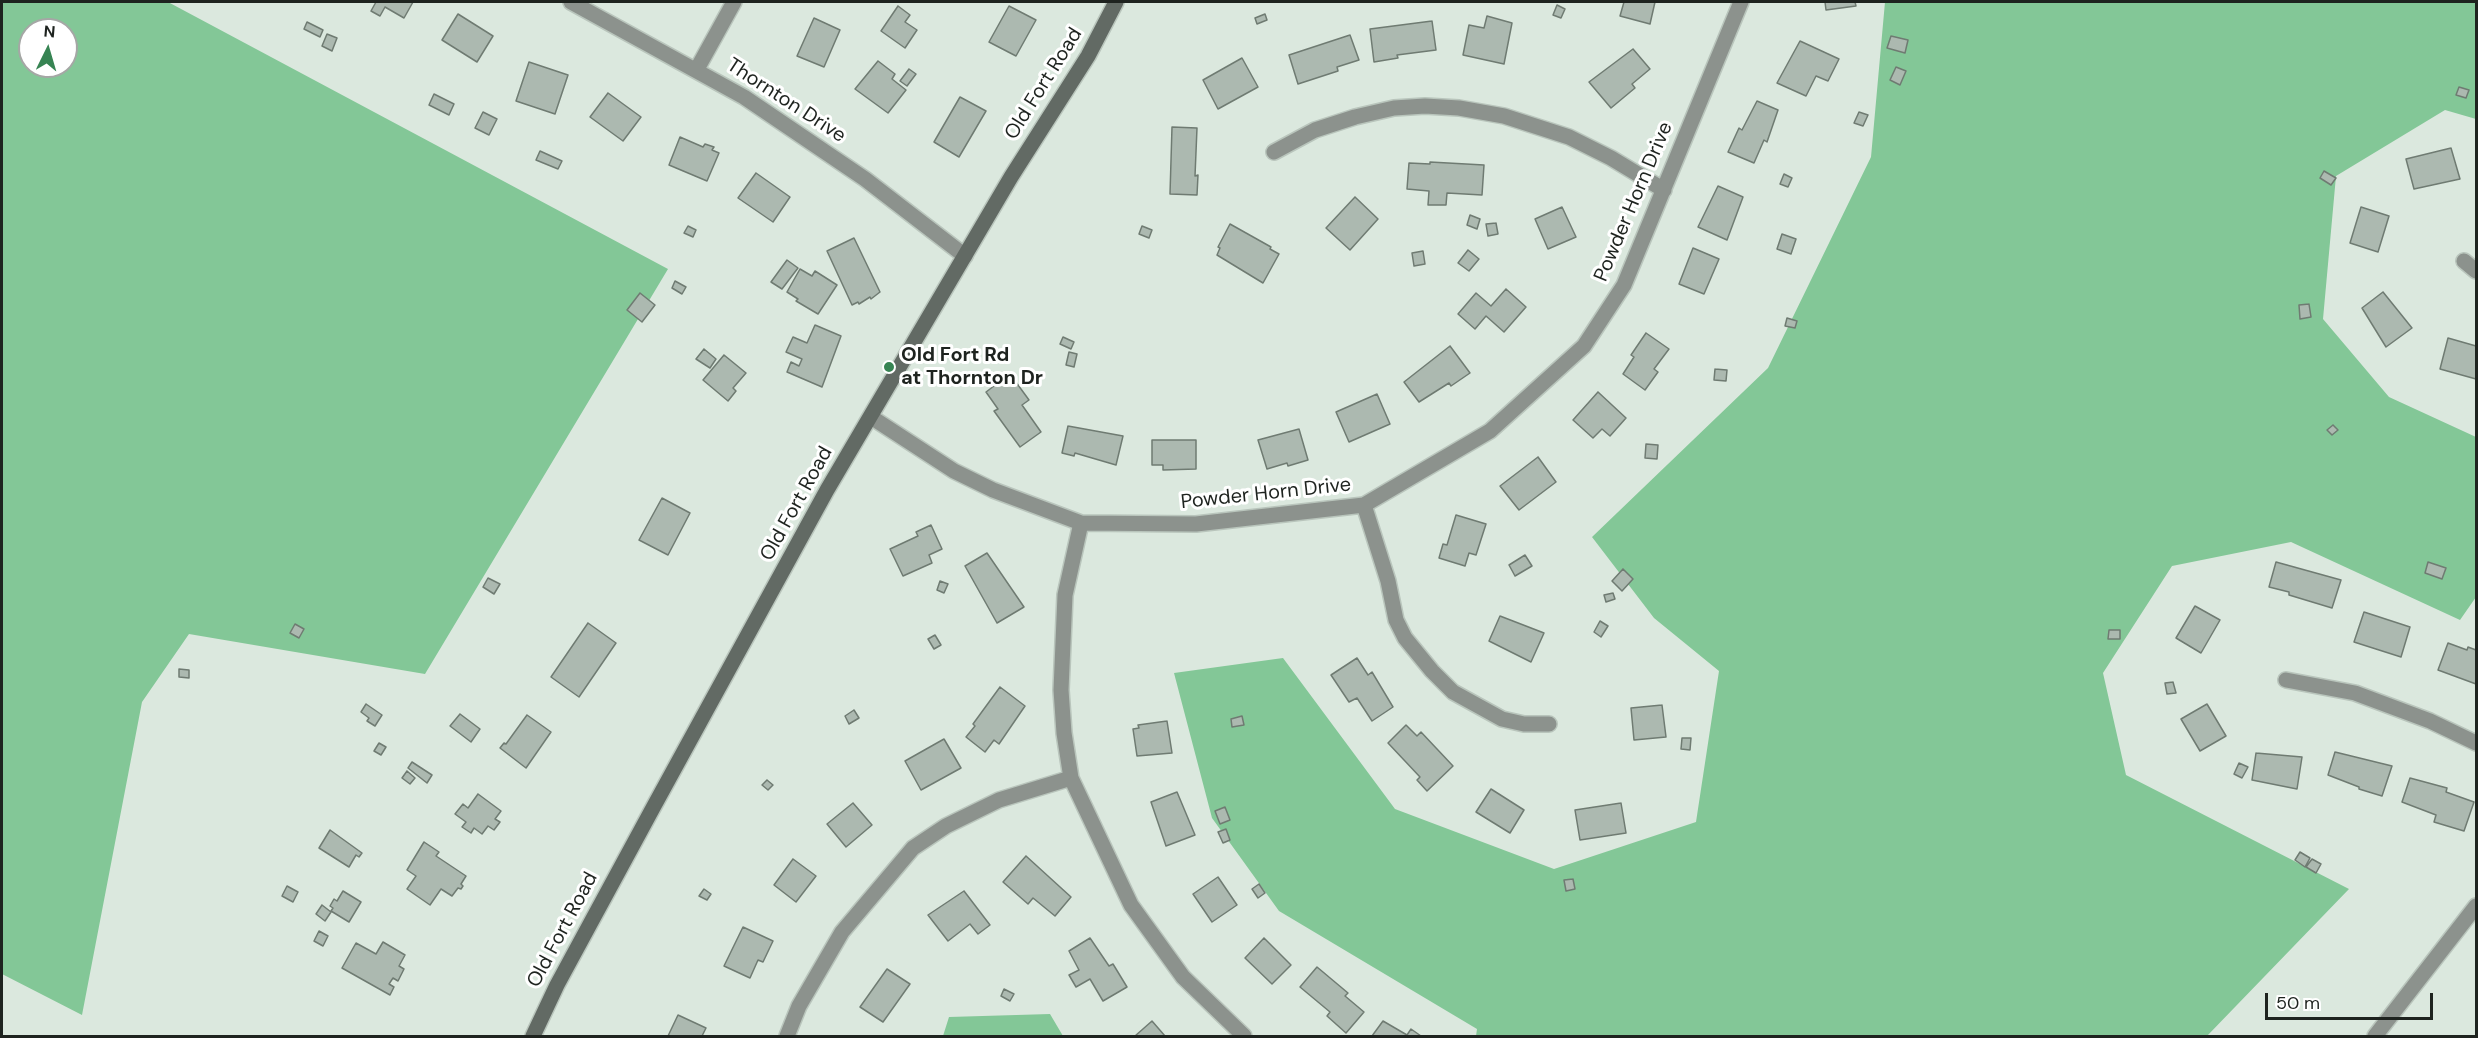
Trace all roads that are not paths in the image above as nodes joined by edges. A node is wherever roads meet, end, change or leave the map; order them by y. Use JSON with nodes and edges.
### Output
{"nodes":[{"id":1,"x":572,"y":2,"type":"edge"},
{"id":2,"x":734,"y":2,"type":"edge"},
{"id":3,"x":1116,"y":2,"type":"edge"},
{"id":4,"x":1741,"y":2,"type":"edge"},
{"id":5,"x":698,"y":69,"type":"junction"},
{"id":6,"x":1274,"y":152,"type":"dead end"},
{"id":7,"x":1664,"y":190,"type":"junction"},
{"id":8,"x":965,"y":256,"type":"junction"},
{"id":9,"x":2464,"y":261,"type":"dead end"},
{"id":10,"x":2476,"y":271,"type":"edge"},
{"id":11,"x":871,"y":417,"type":"junction"},
{"id":12,"x":1364,"y":505,"type":"junction"},
{"id":13,"x":1081,"y":524,"type":"junction"},
{"id":14,"x":2286,"y":680,"type":"dead end"},
{"id":15,"x":1549,"y":724,"type":"dead end"},
{"id":16,"x":2476,"y":743,"type":"edge"},
{"id":17,"x":1071,"y":778,"type":"junction"},
{"id":18,"x":2476,"y":906,"type":"edge"},
{"id":19,"x":533,"y":1036,"type":"edge"},
{"id":20,"x":787,"y":1036,"type":"edge"},
{"id":21,"x":1244,"y":1036,"type":"edge"},
{"id":22,"x":2375,"y":1036,"type":"edge"}],
"edges":[{"from":1,"to":5,"type":"street","name":"Thornton Drive"},
{"from":2,"to":5,"type":"street"},
{"from":3,"to":8,"type":"main road","name":"Old Fort Road"},
{"from":4,"to":7,"type":"street","name":"Powder Horn Drive"},
{"from":5,"to":8,"type":"street","name":"Thornton Drive"},
{"from":6,"to":7,"type":"street"},
{"from":7,"to":12,"type":"street","name":"Powder Horn Drive"},
{"from":8,"to":11,"type":"main road","name":"Old Fort Road"},
{"from":9,"to":10,"type":"street"},
{"from":11,"to":13,"type":"street","name":"Powder Horn Drive"},
{"from":11,"to":19,"type":"main road","name":"Old Fort Road"},
{"from":12,"to":13,"type":"street","name":"Powder Horn Drive"},
{"from":12,"to":15,"type":"street"},
{"from":13,"to":17,"type":"street"},
{"from":14,"to":16,"type":"street"},
{"from":17,"to":20,"type":"street"},
{"from":17,"to":21,"type":"street"},
{"from":18,"to":22,"type":"street"}]}
